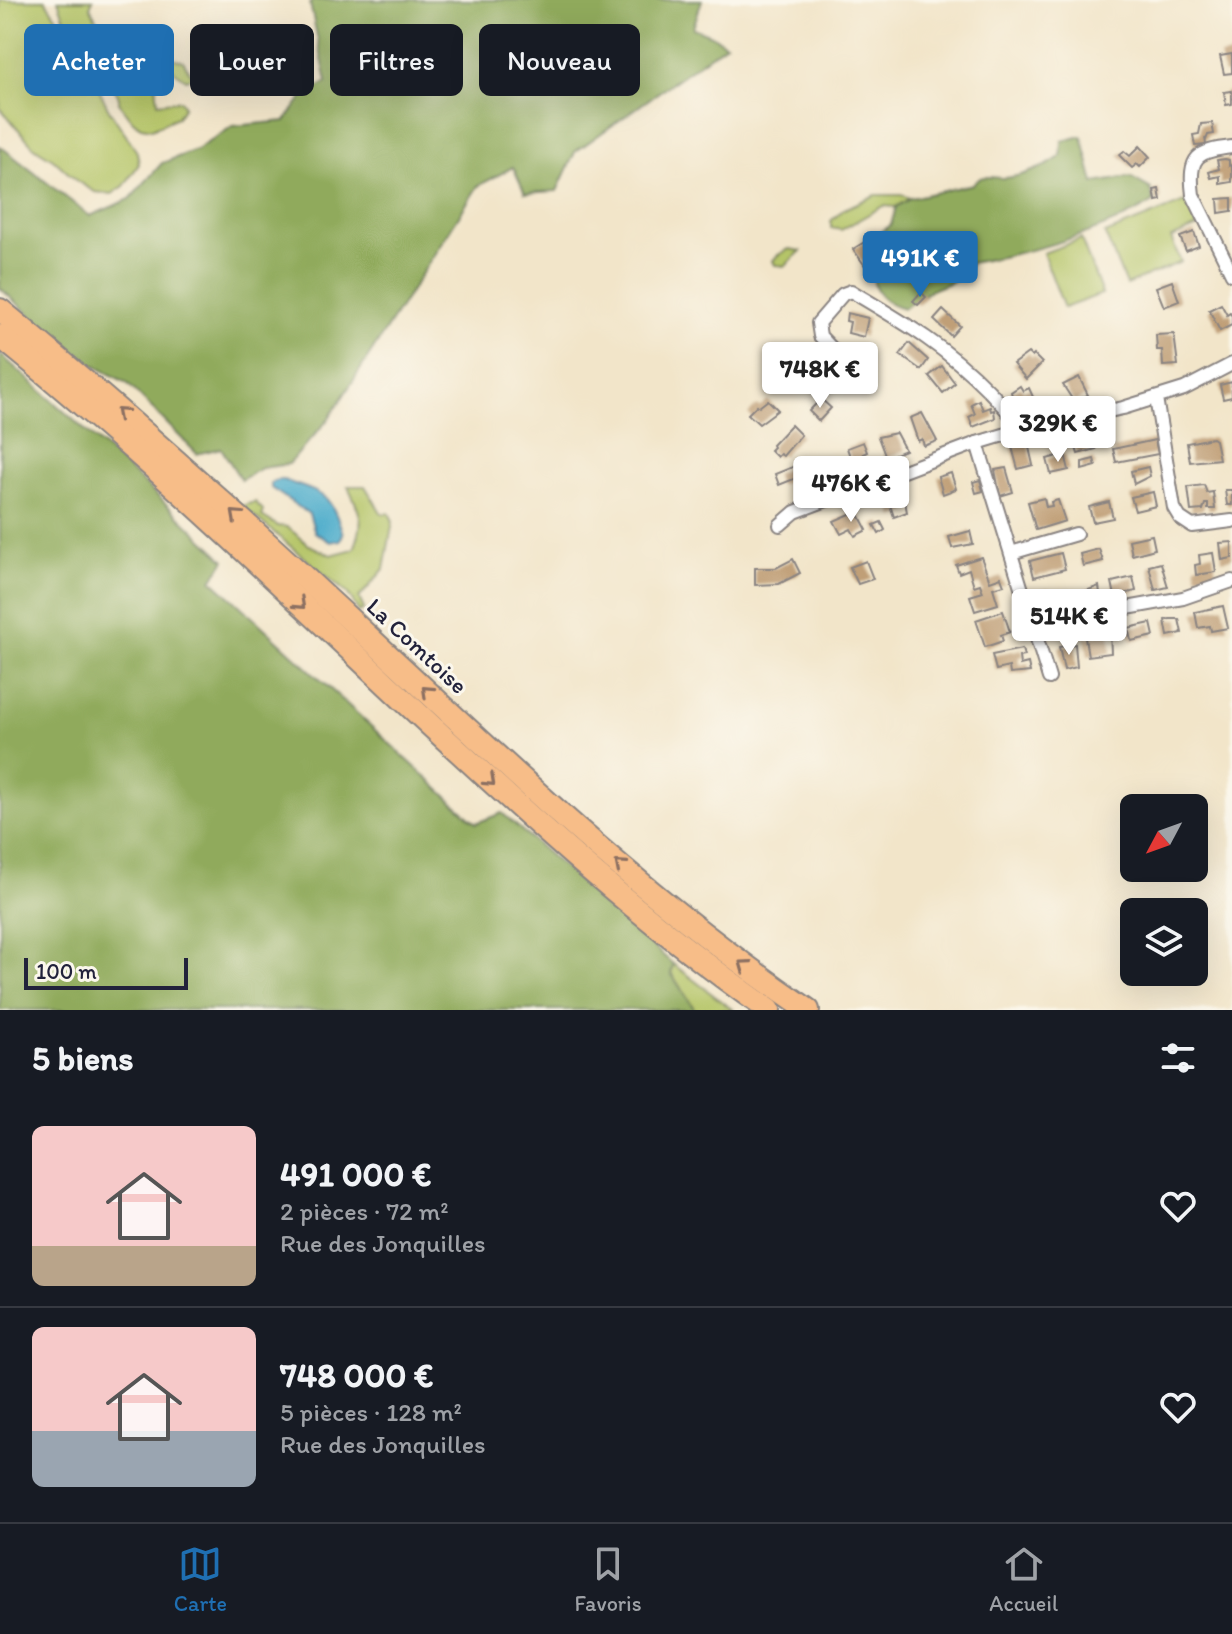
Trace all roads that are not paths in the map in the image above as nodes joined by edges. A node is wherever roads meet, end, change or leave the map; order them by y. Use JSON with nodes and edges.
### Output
{"nodes":[{"id":1,"x":1232,"y":147,"type":"edge"},
{"id":2,"x":1232,"y":274,"type":"edge"},
{"id":3,"x":0,"y":310,"type":"edge"},
{"id":4,"x":0,"y":336,"type":"edge"},
{"id":5,"x":1232,"y":364,"type":"edge"},
{"id":6,"x":838,"y":371,"type":"dead end"},
{"id":7,"x":1156,"y":398,"type":"junction"},
{"id":8,"x":1020,"y":430,"type":"junction"},
{"id":9,"x":977,"y":443,"type":"junction"},
{"id":10,"x":170,"y":470,"type":"junction"},
{"id":11,"x":1232,"y":521,"type":"edge"},
{"id":12,"x":780,"y":525,"type":"dead end"},
{"id":13,"x":1076,"y":534,"type":"dead end"},
{"id":14,"x":1011,"y":553,"type":"junction"},
{"id":15,"x":1232,"y":581,"type":"edge"},
{"id":16,"x":1032,"y":625,"type":"junction"},
{"id":17,"x":1049,"y":678,"type":"dead end"},
{"id":18,"x":658,"y":928,"type":"junction"},
{"id":19,"x":747,"y":1010,"type":"edge"},
{"id":20,"x":769,"y":1010,"type":"edge"},
{"id":21,"x":808,"y":1010,"type":"edge"}],
"edges":[{"from":1,"to":2,"type":"street"},
{"from":10,"to":3,"type":"highway","name":"La Comtoise","one_way":true},
{"from":4,"to":10,"type":"highway","name":"La Comtoise"},
{"from":5,"to":7,"type":"street"},
{"from":6,"to":8,"type":"street"},
{"from":7,"to":8,"type":"street"},
{"from":7,"to":11,"type":"street"},
{"from":8,"to":9,"type":"street"},
{"from":9,"to":12,"type":"street"},
{"from":9,"to":14,"type":"street"},
{"from":10,"to":18,"type":"highway","name":"La Comtoise","one_way":true},
{"from":21,"to":10,"type":"highway","name":"La Comtoise","one_way":true},
{"from":13,"to":14,"type":"street"},
{"from":14,"to":16,"type":"street"},
{"from":15,"to":16,"type":"street"},
{"from":16,"to":17,"type":"street"},
{"from":18,"to":19,"type":"highway"},
{"from":18,"to":20,"type":"highway","name":"La Comtoise"}]}
